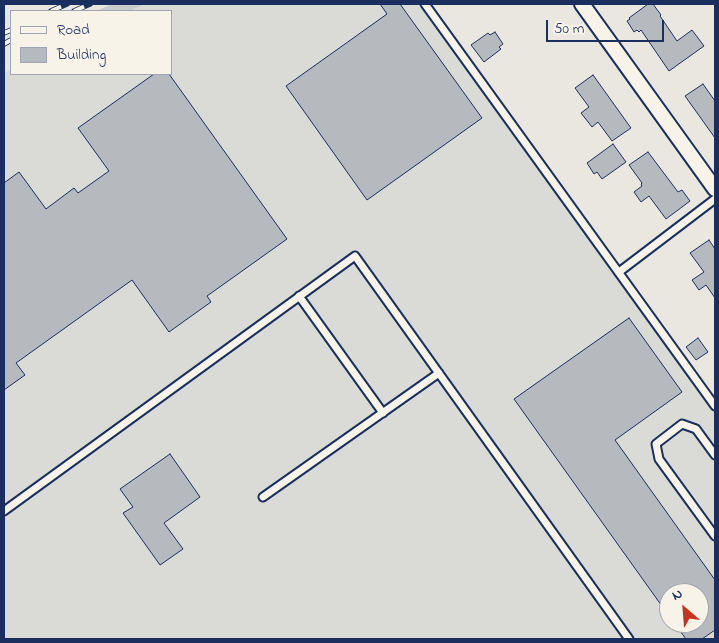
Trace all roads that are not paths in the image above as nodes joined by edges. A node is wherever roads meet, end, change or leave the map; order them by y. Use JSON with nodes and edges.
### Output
{"nodes":[{"id":1,"x":426,"y":4,"type":"edge"},
{"id":2,"x":582,"y":4,"type":"edge"},
{"id":3,"x":715,"y":189,"type":"edge"},
{"id":4,"x":715,"y":199,"type":"edge"},
{"id":5,"x":619,"y":272,"type":"junction"},
{"id":6,"x":299,"y":296,"type":"junction"},
{"id":7,"x":439,"y":373,"type":"junction"},
{"id":8,"x":715,"y":406,"type":"edge"},
{"id":9,"x":383,"y":413,"type":"junction"},
{"id":10,"x":715,"y":455,"type":"edge"},
{"id":11,"x":263,"y":497,"type":"dead end"},
{"id":12,"x":4,"y":511,"type":"edge"},
{"id":13,"x":715,"y":536,"type":"edge"},
{"id":14,"x":629,"y":639,"type":"edge"}],
"edges":[{"from":1,"to":5,"type":"lane"},
{"from":2,"to":3,"type":"street"},
{"from":4,"to":5,"type":"lane"},
{"from":5,"to":8,"type":"lane"},
{"from":6,"to":7,"type":"lane"},
{"from":6,"to":9,"type":"lane"},
{"from":6,"to":12,"type":"lane"},
{"from":7,"to":9,"type":"lane"},
{"from":7,"to":14,"type":"lane"},
{"from":9,"to":11,"type":"lane"},
{"from":10,"to":13,"type":"lane"}]}
